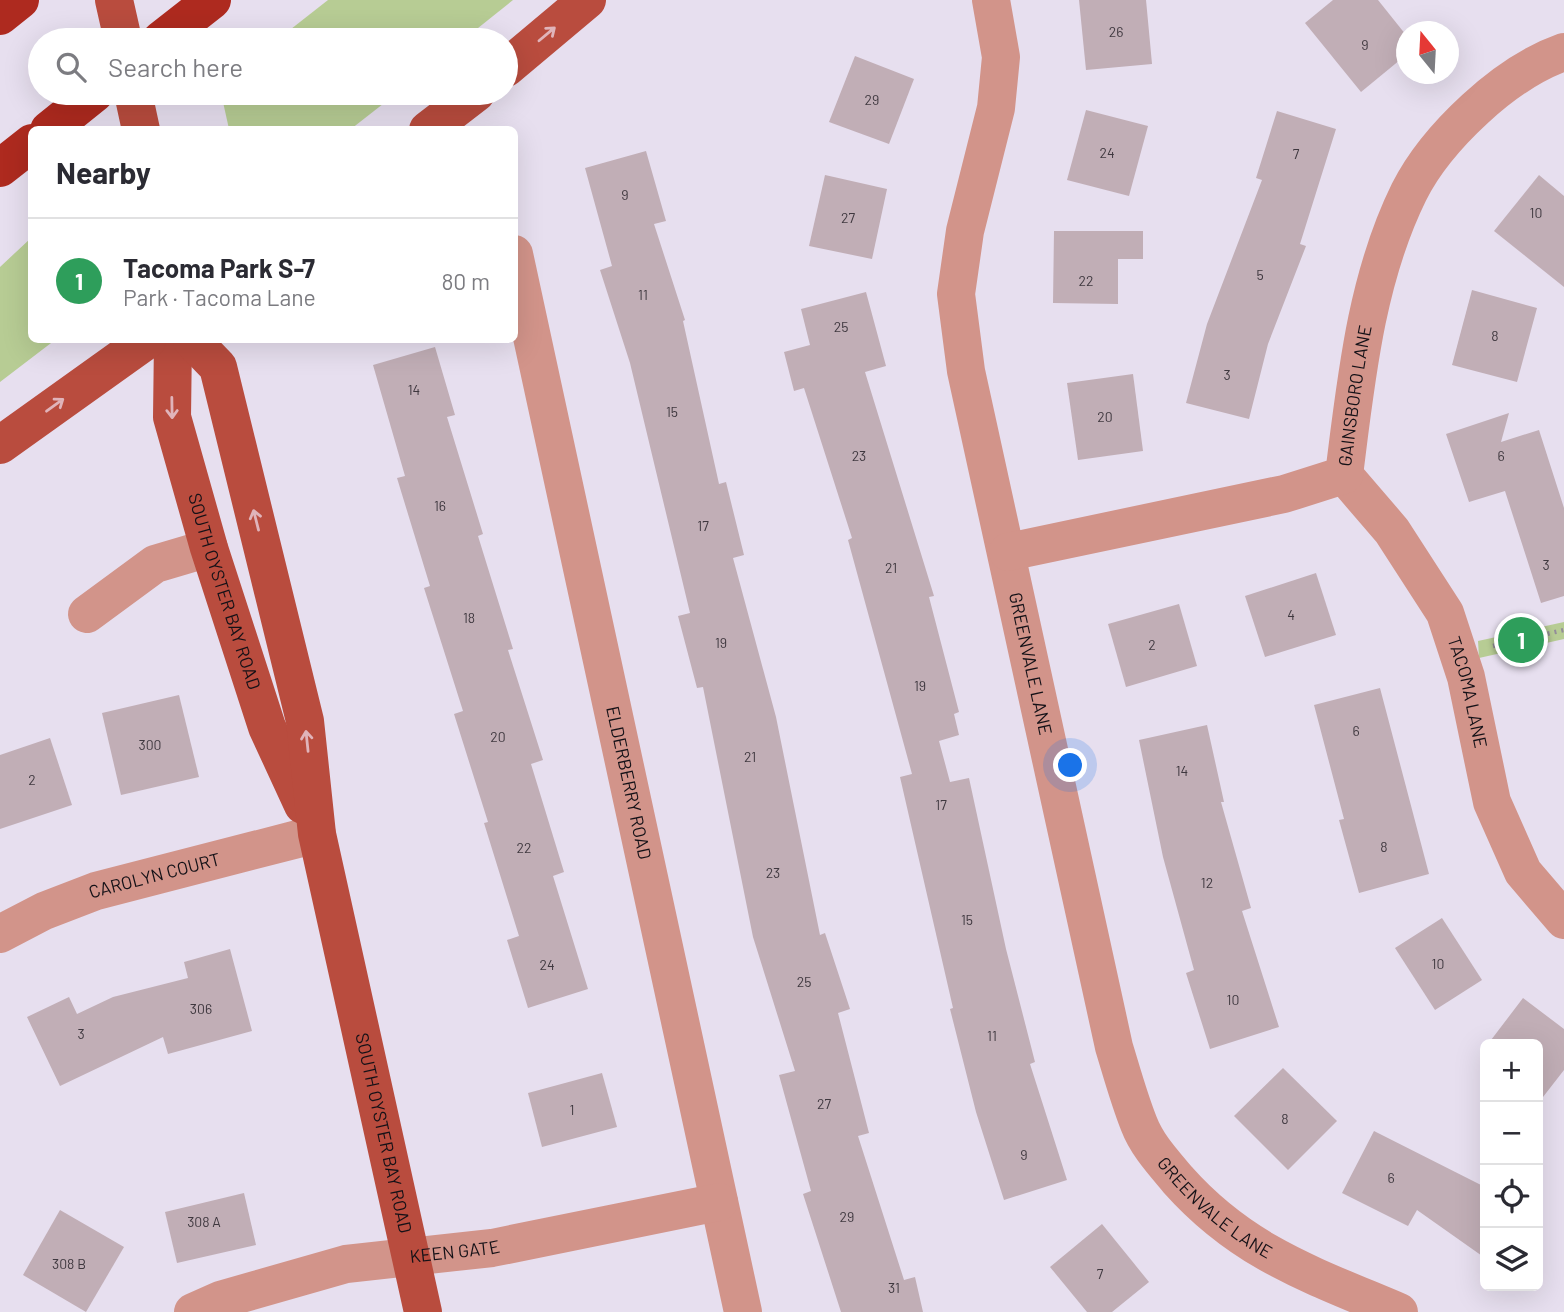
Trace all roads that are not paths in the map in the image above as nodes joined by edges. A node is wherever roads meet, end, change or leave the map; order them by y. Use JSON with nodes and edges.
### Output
{"nodes":[{"id":1,"x":20,"y":0,"type":"edge"},
{"id":2,"x":114,"y":0,"type":"edge"},
{"id":3,"x":212,"y":0,"type":"edge"},
{"id":4,"x":587,"y":0,"type":"edge"},
{"id":5,"x":991,"y":0,"type":"edge"},
{"id":6,"x":0,"y":16,"type":"edge"},
{"id":7,"x":120,"y":28,"type":"edge"},
{"id":8,"x":176,"y":28,"type":"edge"},
{"id":9,"x":1564,"y":52,"type":"edge"},
{"id":10,"x":518,"y":58,"type":"edge"},
{"id":11,"x":80,"y":105,"type":"edge"},
{"id":12,"x":136,"y":105,"type":"edge"},
{"id":13,"x":460,"y":105,"type":"edge"},
{"id":14,"x":54,"y":126,"type":"edge"},
{"id":15,"x":140,"y":126,"type":"edge"},
{"id":16,"x":433,"y":126,"type":"edge"},
{"id":17,"x":28,"y":146,"type":"edge"},
{"id":18,"x":0,"y":168,"type":"edge"},
{"id":19,"x":518,"y":272,"type":"edge"},
{"id":20,"x":143,"y":343,"type":"edge"},
{"id":21,"x":173,"y":343,"type":"edge"},
{"id":22,"x":195,"y":343,"type":"edge"},
{"id":23,"x":0,"y":445,"type":"edge"},
{"id":24,"x":1344,"y":475,"type":"junction"},
{"id":25,"x":209,"y":548,"type":"junction"},
{"id":26,"x":1008,"y":552,"type":"junction"},
{"id":27,"x":87,"y":614,"type":"dead end"},
{"id":28,"x":317,"y":834,"type":"junction"},
{"id":29,"x":1564,"y":920,"type":"edge"},
{"id":30,"x":0,"y":934,"type":"edge"},
{"id":31,"x":719,"y":1202,"type":"junction"},
{"id":32,"x":408,"y":1258,"type":"junction"},
{"id":33,"x":193,"y":1312,"type":"edge"},
{"id":34,"x":423,"y":1312,"type":"edge"},
{"id":35,"x":743,"y":1312,"type":"edge"},
{"id":36,"x":1399,"y":1312,"type":"edge"}],
"edges":[{"from":1,"to":6,"type":"highway"},
{"from":2,"to":7,"type":"main road"},
{"from":3,"to":8,"type":"highway"},
{"from":10,"to":4,"type":"main road","one_way":true},
{"from":5,"to":26,"type":"street","name":"GREENVALE LANE"},
{"from":9,"to":24,"type":"street","name":"GAINSBORO LANE"},
{"from":11,"to":14,"type":"highway"},
{"from":12,"to":15,"type":"main road"},
{"from":13,"to":16,"type":"main road"},
{"from":17,"to":18,"type":"highway"},
{"from":19,"to":31,"type":"street","name":"ELDERBERRY ROAD"},
{"from":23,"to":20,"type":"main road","one_way":true},
{"from":21,"to":25,"type":"main road","name":"SOUTH OYSTER BAY ROAD","one_way":true},
{"from":28,"to":22,"type":"main road","name":"SOUTH OYSTER BAY ROAD","one_way":true},
{"from":24,"to":26,"type":"street","name":"GAINSBORO LANE"},
{"from":24,"to":29,"type":"street","name":"TACOMA LANE"},
{"from":25,"to":27,"type":"street"},
{"from":25,"to":28,"type":"main road","name":"SOUTH OYSTER BAY ROAD"},
{"from":26,"to":36,"type":"street","name":"GREENVALE LANE"},
{"from":28,"to":30,"type":"street","name":"CAROLYN COURT"},
{"from":28,"to":32,"type":"main road","name":"SOUTH OYSTER BAY ROAD"},
{"from":31,"to":32,"type":"street","name":"KEEN GATE"},
{"from":31,"to":35,"type":"street","name":"ELDERBERRY ROAD"},
{"from":32,"to":33,"type":"street","name":"KEEN GATE"},
{"from":32,"to":34,"type":"main road","name":"SOUTH OYSTER BAY ROAD"}]}
